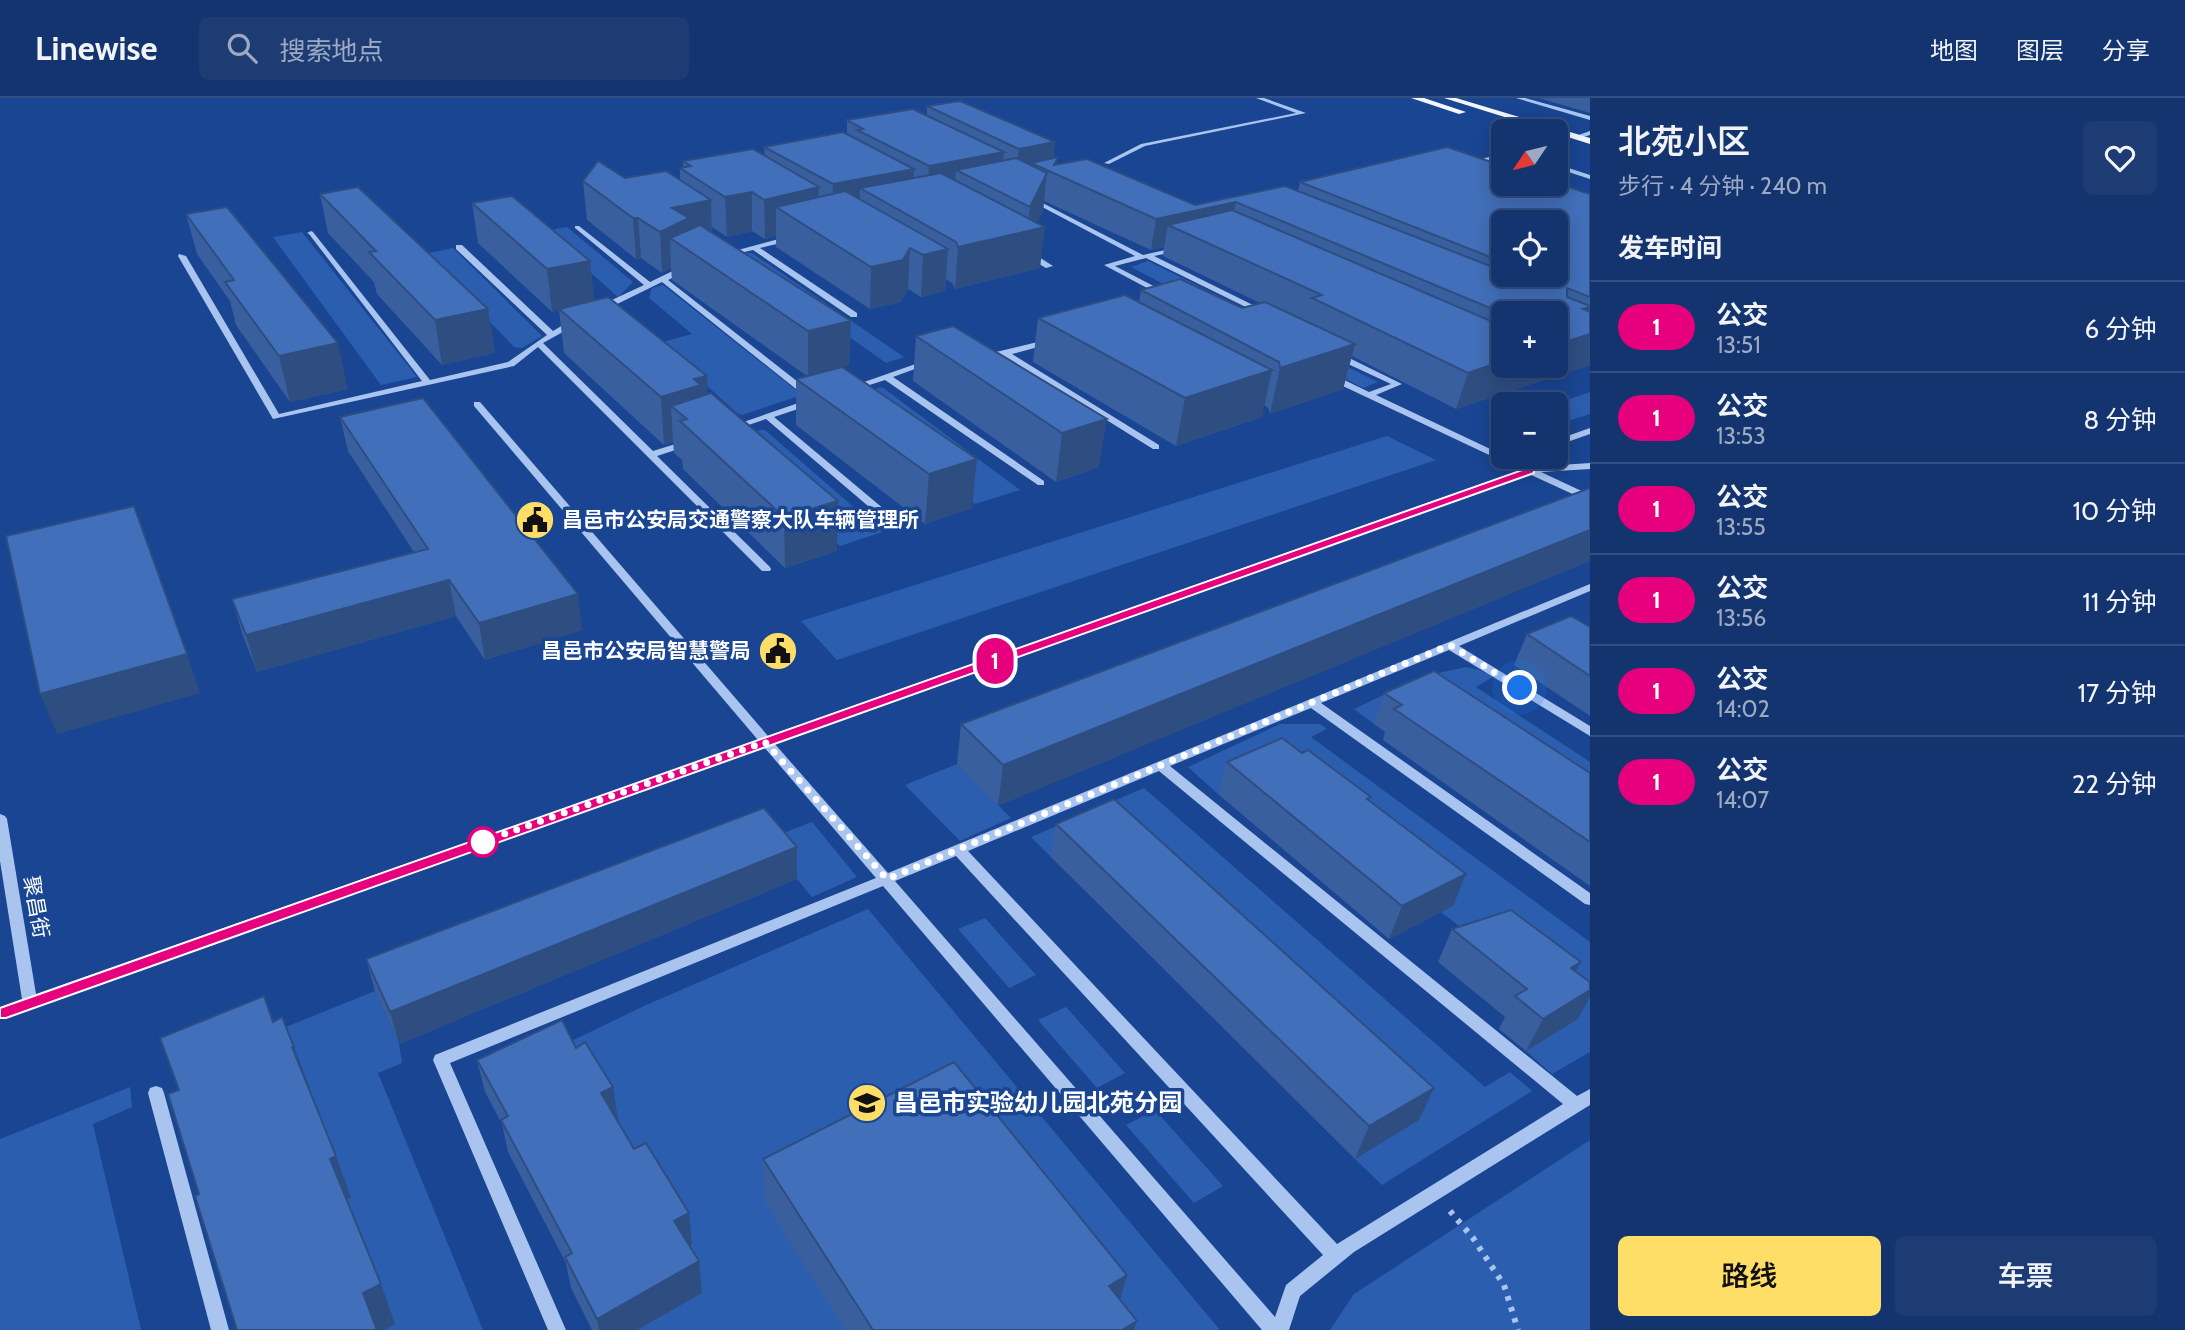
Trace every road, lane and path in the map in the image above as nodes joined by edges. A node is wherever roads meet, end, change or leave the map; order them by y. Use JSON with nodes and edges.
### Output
{"nodes":[{"id":1,"x":1259,"y":98,"type":"edge"},
{"id":2,"x":1415,"y":98,"type":"edge"},
{"id":3,"x":1448,"y":98,"type":"edge"},
{"id":4,"x":1519,"y":98,"type":"edge"},
{"id":5,"x":1590,"y":118,"type":"edge"},
{"id":6,"x":1491,"y":121,"type":"edge"},
{"id":7,"x":1590,"y":134,"type":"edge"},
{"id":8,"x":1576,"y":137,"type":"junction"},
{"id":9,"x":1590,"y":141,"type":"edge"},
{"id":10,"x":1568,"y":146,"type":"edge"},
{"id":11,"x":1590,"y":152,"type":"edge"},
{"id":12,"x":1491,"y":158,"type":"edge"},
{"id":13,"x":1108,"y":163,"type":"dead end"},
{"id":14,"x":1568,"y":170,"type":"edge"},
{"id":15,"x":1473,"y":171,"type":"edge"},
{"id":16,"x":1590,"y":177,"type":"edge"},
{"id":17,"x":1026,"y":197,"type":"edge"},
{"id":18,"x":577,"y":227,"type":"dead end"},
{"id":19,"x":311,"y":233,"type":"dead end"},
{"id":20,"x":805,"y":234,"type":"edge"},
{"id":21,"x":727,"y":244,"type":"edge"},
{"id":22,"x":1187,"y":246,"type":"edge"},
{"id":23,"x":459,"y":247,"type":"dead end"},
{"id":24,"x":754,"y":247,"type":"junction"},
{"id":25,"x":738,"y":251,"type":"junction"},
{"id":26,"x":1025,"y":253,"type":"edge"},
{"id":27,"x":182,"y":256,"type":"dead end"},
{"id":28,"x":1145,"y":256,"type":"junction"},
{"id":29,"x":713,"y":257,"type":"edge"},
{"id":30,"x":691,"y":265,"type":"edge"},
{"id":31,"x":1049,"y":266,"type":"dead end"},
{"id":32,"x":662,"y":279,"type":"junction"},
{"id":33,"x":649,"y":285,"type":"junction"},
{"id":34,"x":1175,"y":300,"type":"edge"},
{"id":35,"x":597,"y":311,"type":"edge"},
{"id":36,"x":854,"y":314,"type":"dead end"},
{"id":37,"x":586,"y":316,"type":"edge"},
{"id":38,"x":1275,"y":318,"type":"edge"},
{"id":39,"x":552,"y":335,"type":"junction"},
{"id":40,"x":1056,"y":339,"type":"edge"},
{"id":41,"x":538,"y":343,"type":"junction"},
{"id":42,"x":1327,"y":350,"type":"edge"},
{"id":43,"x":1005,"y":353,"type":"junction"},
{"id":44,"x":968,"y":357,"type":"edge"},
{"id":45,"x":944,"y":360,"type":"edge"},
{"id":46,"x":1320,"y":371,"type":"edge"},
{"id":47,"x":886,"y":376,"type":"junction"},
{"id":48,"x":428,"y":383,"type":"junction"},
{"id":49,"x":839,"y":392,"type":"edge"},
{"id":50,"x":1368,"y":395,"type":"junction"},
{"id":51,"x":477,"y":404,"type":"dead end"},
{"id":52,"x":768,"y":416,"type":"junction"},
{"id":53,"x":1590,"y":431,"type":"edge"},
{"id":54,"x":716,"y":433,"type":"edge"},
{"id":55,"x":703,"y":438,"type":"edge"},
{"id":56,"x":1568,"y":439,"type":"edge"},
{"id":57,"x":1156,"y":447,"type":"dead end"},
{"id":58,"x":651,"y":455,"type":"junction"},
{"id":59,"x":1590,"y":466,"type":"edge"},
{"id":60,"x":1531,"y":470,"type":"junction"},
{"id":61,"x":1041,"y":483,"type":"dead end"},
{"id":62,"x":1590,"y":499,"type":"edge"},
{"id":63,"x":899,"y":527,"type":"dead end"},
{"id":64,"x":766,"y":569,"type":"dead end"},
{"id":65,"x":1586,"y":592,"type":"edge"},
{"id":66,"x":1450,"y":645,"type":"junction"},
{"id":67,"x":1311,"y":702,"type":"junction"},
{"id":68,"x":1590,"y":732,"type":"edge"},
{"id":69,"x":765,"y":742,"type":"junction"},
{"id":70,"x":1160,"y":765,"type":"junction"},
{"id":71,"x":0,"y":818,"type":"edge"},
{"id":72,"x":958,"y":849,"type":"junction"},
{"id":73,"x":887,"y":879,"type":"junction"},
{"id":74,"x":1590,"y":900,"type":"edge"},
{"id":75,"x":30,"y":1002,"type":"junction"},
{"id":76,"x":0,"y":1013,"type":"edge"},
{"id":77,"x":156,"y":1093,"type":"dead end"},
{"id":78,"x":1583,"y":1100,"type":"edge"},
{"id":79,"x":1433,"y":1194,"type":"junction"},
{"id":80,"x":1336,"y":1256,"type":"junction"},
{"id":81,"x":220,"y":1330,"type":"edge"},
{"id":82,"x":558,"y":1330,"type":"edge"},
{"id":83,"x":1277,"y":1330,"type":"edge"},
{"id":84,"x":1518,"y":1330,"type":"edge"}],
"edges":[{"from":1,"to":13,"type":"street"},
{"from":2,"to":6,"type":"main road"},
{"from":3,"to":8,"type":"main road"},
{"from":4,"to":5,"type":"street"},
{"from":7,"to":8,"type":"street"},
{"from":8,"to":9,"type":"main road"},
{"from":10,"to":11,"type":"main road"},
{"from":12,"to":15,"type":"street"},
{"from":14,"to":16,"type":"street"},
{"from":17,"to":28,"type":"street"},
{"from":18,"to":33,"type":"street"},
{"from":19,"to":48,"type":"street"},
{"from":20,"to":24,"type":"street"},
{"from":21,"to":25,"type":"street"},
{"from":22,"to":28,"type":"street"},
{"from":23,"to":39,"type":"lane"},
{"from":24,"to":25,"type":"street"},
{"from":24,"to":36,"type":"street"},
{"from":25,"to":29,"type":"street"},
{"from":26,"to":31,"type":"lane"},
{"from":27,"to":48,"type":"street"},
{"from":28,"to":34,"type":"street"},
{"from":28,"to":38,"type":"street"},
{"from":30,"to":32,"type":"street"},
{"from":32,"to":33,"type":"street"},
{"from":32,"to":52,"type":"street"},
{"from":33,"to":35,"type":"street"},
{"from":37,"to":39,"type":"street"},
{"from":39,"to":41,"type":"street"},
{"from":40,"to":43,"type":"street"},
{"from":41,"to":48,"type":"street"},
{"from":41,"to":58,"type":"street"},
{"from":42,"to":50,"type":"street"},
{"from":43,"to":44,"type":"street"},
{"from":43,"to":57,"type":"street"},
{"from":45,"to":47,"type":"street"},
{"from":46,"to":50,"type":"street"},
{"from":47,"to":49,"type":"street"},
{"from":47,"to":61,"type":"street"},
{"from":50,"to":60,"type":"street"},
{"from":51,"to":69,"type":"street"},
{"from":52,"to":54,"type":"street"},
{"from":52,"to":63,"type":"street"},
{"from":53,"to":56,"type":"street"},
{"from":55,"to":58,"type":"street"},
{"from":58,"to":64,"type":"street"},
{"from":59,"to":60,"type":"street"},
{"from":60,"to":62,"type":"street"},
{"from":60,"to":69,"type":"street"},
{"from":65,"to":66,"type":"street"},
{"from":66,"to":67,"type":"street"},
{"from":66,"to":68,"type":"street"},
{"from":67,"to":70,"type":"street"},
{"from":67,"to":74,"type":"street"},
{"from":69,"to":73,"type":"street"},
{"from":69,"to":75,"type":"street"},
{"from":70,"to":72,"type":"street"},
{"from":70,"to":78,"type":"lane"},
{"from":71,"to":75,"type":"street","name":"聚昌街"},
{"from":72,"to":73,"type":"street"},
{"from":72,"to":80,"type":"street"},
{"from":73,"to":82,"type":"street"},
{"from":73,"to":83,"type":"street"},
{"from":75,"to":76,"type":"street"},
{"from":77,"to":81,"type":"street"},
{"from":78,"to":79,"type":"street"},
{"from":79,"to":80,"type":"street"},
{"from":79,"to":84,"type":"path"},
{"from":80,"to":83,"type":"street"}]}
